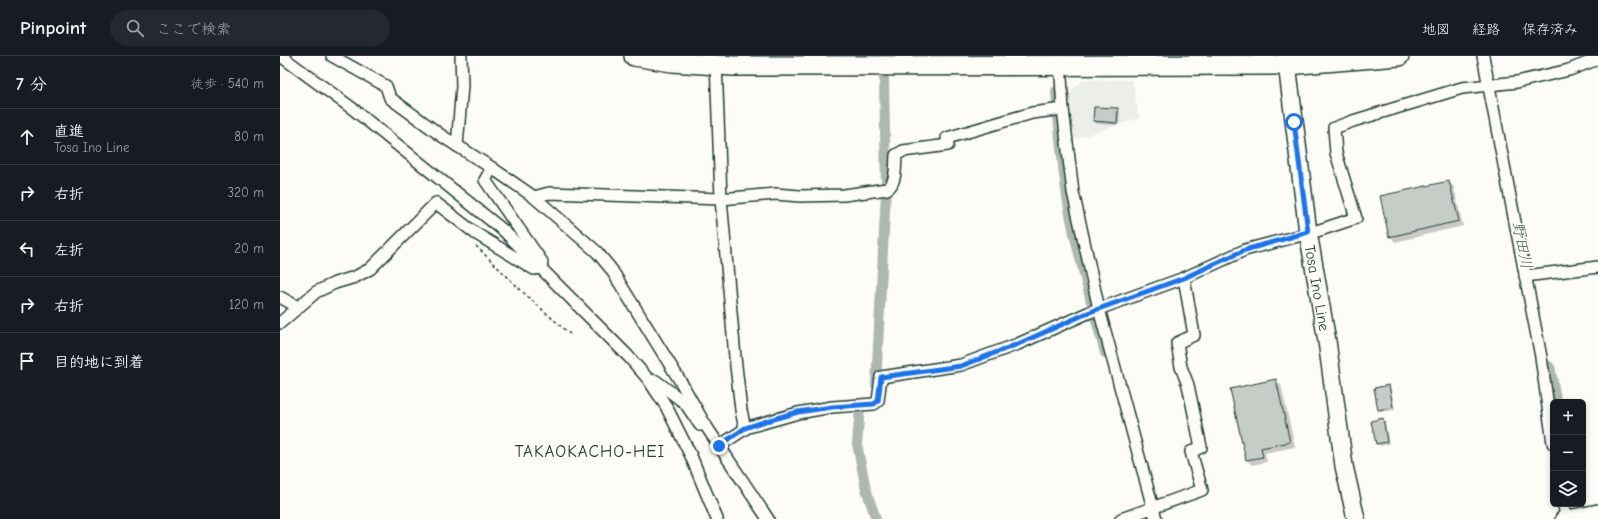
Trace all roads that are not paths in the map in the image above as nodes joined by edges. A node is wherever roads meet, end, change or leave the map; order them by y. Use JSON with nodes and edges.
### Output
{"nodes":[{"id":1,"x":281,"y":56,"type":"edge"},
{"id":2,"x":332,"y":56,"type":"edge"},
{"id":3,"x":461,"y":56,"type":"edge"},
{"id":4,"x":634,"y":56,"type":"edge"},
{"id":5,"x":1399,"y":56,"type":"edge"},
{"id":6,"x":1483,"y":56,"type":"edge"},
{"id":7,"x":1598,"y":59,"type":"edge"},
{"id":8,"x":716,"y":60,"type":"edge"},
{"id":9,"x":1060,"y":60,"type":"edge"},
{"id":10,"x":1286,"y":61,"type":"edge"},
{"id":11,"x":1488,"y":84,"type":"junction"},
{"id":12,"x":1058,"y":110,"type":"junction"},
{"id":13,"x":457,"y":146,"type":"junction"},
{"id":14,"x":492,"y":168,"type":"junction"},
{"id":15,"x":534,"y":197,"type":"junction"},
{"id":16,"x":721,"y":199,"type":"junction"},
{"id":17,"x":1308,"y":232,"type":"junction"},
{"id":18,"x":1598,"y":267,"type":"edge"},
{"id":19,"x":541,"y":268,"type":"junction"},
{"id":20,"x":1527,"y":276,"type":"junction"},
{"id":21,"x":1184,"y":278,"type":"junction"},
{"id":22,"x":280,"y":297,"type":"edge"},
{"id":23,"x":298,"y":307,"type":"junction"},
{"id":24,"x":1096,"y":310,"type":"junction"},
{"id":25,"x":280,"y":323,"type":"edge"},
{"id":26,"x":648,"y":380,"type":"junction"},
{"id":27,"x":704,"y":424,"type":"junction"},
{"id":28,"x":745,"y":428,"type":"junction"},
{"id":29,"x":1552,"y":435,"type":"edge"},
{"id":30,"x":719,"y":446,"type":"junction"},
{"id":31,"x":1564,"y":507,"type":"edge"},
{"id":32,"x":1150,"y":509,"type":"junction"},
{"id":33,"x":1598,"y":512,"type":"edge"},
{"id":34,"x":717,"y":519,"type":"edge"},
{"id":35,"x":768,"y":519,"type":"edge"},
{"id":36,"x":1121,"y":519,"type":"edge"},
{"id":37,"x":1156,"y":519,"type":"edge"},
{"id":38,"x":1356,"y":519,"type":"edge"},
{"id":39,"x":1565,"y":519,"type":"edge"}],
"edges":[{"from":1,"to":19,"type":"street"},
{"from":2,"to":13,"type":"street"},
{"from":3,"to":13,"type":"street"},
{"from":4,"to":8,"type":"highway"},
{"from":5,"to":10,"type":"highway"},
{"from":6,"to":11,"type":"street"},
{"from":7,"to":11,"type":"street"},
{"from":8,"to":9,"type":"highway"},
{"from":8,"to":16,"type":"street"},
{"from":9,"to":10,"type":"highway"},
{"from":9,"to":12,"type":"street"},
{"from":10,"to":17,"type":"main road","name":"Tosa Ino Line"},
{"from":11,"to":17,"type":"street"},
{"from":11,"to":20,"type":"street"},
{"from":12,"to":16,"type":"street"},
{"from":12,"to":24,"type":"street"},
{"from":13,"to":14,"type":"street"},
{"from":14,"to":15,"type":"street"},
{"from":14,"to":19,"type":"street"},
{"from":15,"to":16,"type":"street"},
{"from":15,"to":27,"type":"street"},
{"from":16,"to":28,"type":"street"},
{"from":17,"to":21,"type":"street"},
{"from":17,"to":38,"type":"main road","name":"Tosa Ino Line"},
{"from":18,"to":20,"type":"street"},
{"from":19,"to":23,"type":"street"},
{"from":19,"to":26,"type":"street"},
{"from":20,"to":29,"type":"street"},
{"from":21,"to":24,"type":"street"},
{"from":21,"to":32,"type":"street"},
{"from":22,"to":23,"type":"street"},
{"from":23,"to":25,"type":"street"},
{"from":24,"to":28,"type":"street"},
{"from":24,"to":32,"type":"street"},
{"from":26,"to":27,"type":"street"},
{"from":26,"to":34,"type":"street"},
{"from":27,"to":30,"type":"street"},
{"from":28,"to":30,"type":"street"},
{"from":30,"to":35,"type":"street"},
{"from":31,"to":39,"type":"street"},
{"from":32,"to":36,"type":"street"},
{"from":32,"to":37,"type":"street"},
{"from":33,"to":39,"type":"street"}]}
